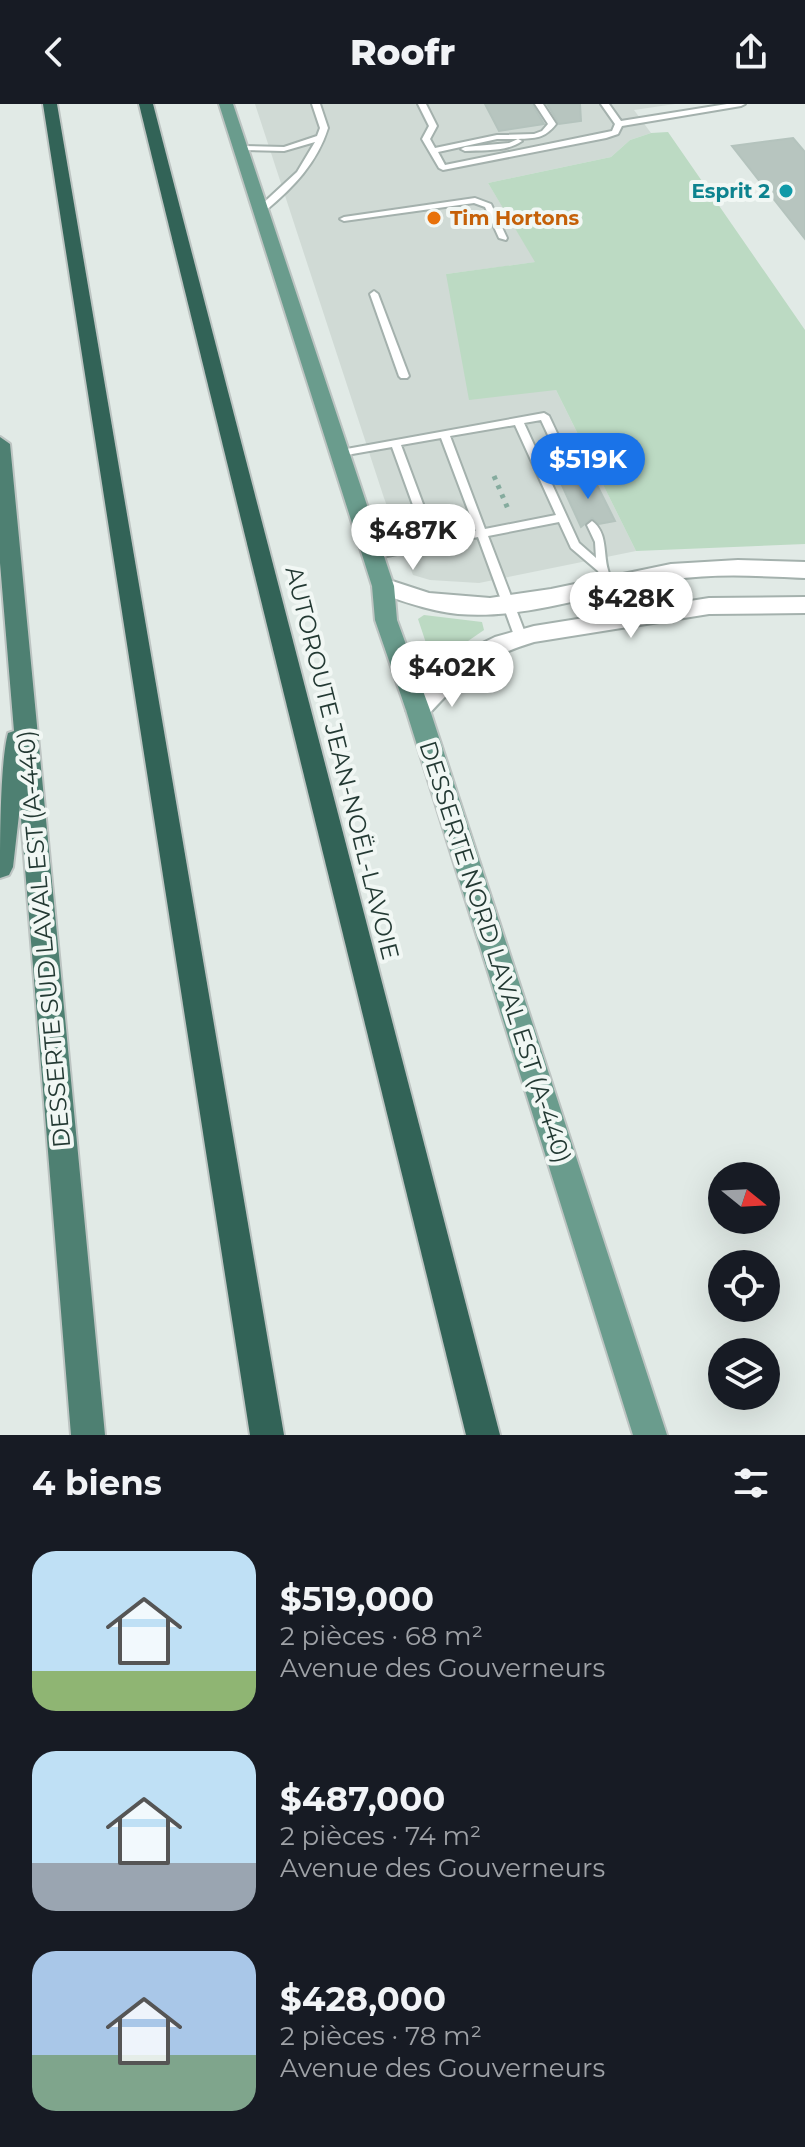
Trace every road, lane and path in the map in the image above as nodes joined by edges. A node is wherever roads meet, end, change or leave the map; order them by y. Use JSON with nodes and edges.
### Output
{"nodes":[{"id":1,"x":50,"y":104,"type":"edge"},
{"id":2,"x":146,"y":104,"type":"edge"},
{"id":3,"x":226,"y":104,"type":"edge"},
{"id":4,"x":316,"y":104,"type":"edge"},
{"id":5,"x":422,"y":104,"type":"edge"},
{"id":6,"x":539,"y":104,"type":"edge"},
{"id":7,"x":605,"y":104,"type":"edge"},
{"id":8,"x":741,"y":104,"type":"edge"},
{"id":9,"x":619,"y":124,"type":"junction"},
{"id":10,"x":320,"y":138,"type":"junction"},
{"id":11,"x":241,"y":148,"type":"junction"},
{"id":12,"x":433,"y":151,"type":"junction"},
{"id":13,"x":262,"y":209,"type":"junction"},
{"id":14,"x":344,"y":219,"type":"dead end"},
{"id":15,"x":503,"y":238,"type":"dead end"},
{"id":16,"x":374,"y":294,"type":"dead end"},
{"id":17,"x":404,"y":376,"type":"dead end"},
{"id":18,"x":518,"y":421,"type":"junction"},
{"id":19,"x":444,"y":434,"type":"junction"},
{"id":20,"x":395,"y":443,"type":"junction"},
{"id":21,"x":0,"y":444,"type":"edge"},
{"id":22,"x":341,"y":453,"type":"junction"},
{"id":23,"x":494,"y":476,"type":"dead end"},
{"id":24,"x":569,"y":479,"type":"dead end"},
{"id":25,"x":562,"y":518,"type":"junction"},
{"id":26,"x":592,"y":525,"type":"dead end"},
{"id":27,"x":515,"y":527,"type":"junction"},
{"id":28,"x":482,"y":533,"type":"junction"},
{"id":29,"x":432,"y":543,"type":"junction"},
{"id":30,"x":373,"y":555,"type":"junction"},
{"id":31,"x":805,"y":570,"type":"edge"},
{"id":32,"x":606,"y":576,"type":"junction"},
{"id":33,"x":383,"y":586,"type":"junction"},
{"id":34,"x":509,"y":603,"type":"junction"},
{"id":35,"x":805,"y":605,"type":"edge"},
{"id":36,"x":625,"y":618,"type":"junction"},
{"id":37,"x":521,"y":638,"type":"junction"},
{"id":38,"x":22,"y":694,"type":"junction"},
{"id":39,"x":418,"y":710,"type":"junction"},
{"id":40,"x":0,"y":867,"type":"edge"},
{"id":41,"x":88,"y":1435,"type":"edge"},
{"id":42,"x":267,"y":1435,"type":"edge"},
{"id":43,"x":483,"y":1435,"type":"edge"},
{"id":44,"x":650,"y":1435,"type":"edge"}],
"edges":[{"from":1,"to":42,"type":"highway"},
{"from":2,"to":43,"type":"highway","name":"AUTOROUTE JEAN-NOËL-LAVOIE"},
{"from":3,"to":11,"type":"main road","name":"DESSERTE NORD LAVAL EST (A-440)"},
{"from":4,"to":10,"type":"lane"},
{"from":5,"to":12,"type":"lane"},
{"from":6,"to":12,"type":"lane"},
{"from":7,"to":9,"type":"lane"},
{"from":8,"to":9,"type":"lane"},
{"from":9,"to":12,"type":"lane"},
{"from":10,"to":11,"type":"lane"},
{"from":10,"to":13,"type":"lane"},
{"from":11,"to":13,"type":"main road","name":"DESSERTE NORD LAVAL EST (A-440)"},
{"from":13,"to":22,"type":"main road","name":"DESSERTE NORD LAVAL EST (A-440)"},
{"from":14,"to":15,"type":"lane"},
{"from":16,"to":17,"type":"lane"},
{"from":18,"to":19,"type":"lane"},
{"from":18,"to":24,"type":"lane"},
{"from":18,"to":25,"type":"lane"},
{"from":19,"to":20,"type":"lane"},
{"from":19,"to":28,"type":"lane"},
{"from":20,"to":22,"type":"lane"},
{"from":20,"to":29,"type":"lane"},
{"from":21,"to":38,"type":"highway","name":"DESSERTE SUD LAVAL EST (A-440)"},
{"from":22,"to":30,"type":"main road","name":"DESSERTE NORD LAVAL EST (A-440)"},
{"from":23,"to":27,"type":"path"},
{"from":25,"to":27,"type":"lane"},
{"from":25,"to":32,"type":"lane"},
{"from":26,"to":32,"type":"lane"},
{"from":27,"to":28,"type":"lane"},
{"from":28,"to":29,"type":"lane"},
{"from":28,"to":34,"type":"lane"},
{"from":29,"to":30,"type":"lane"},
{"from":30,"to":33,"type":"main road","name":"DESSERTE NORD LAVAL EST (A-440)"},
{"from":31,"to":32,"type":"street"},
{"from":32,"to":34,"type":"street"},
{"from":32,"to":36,"type":"lane"},
{"from":33,"to":34,"type":"street"},
{"from":33,"to":39,"type":"main road","name":"DESSERTE NORD LAVAL EST (A-440)"},
{"from":34,"to":37,"type":"lane"},
{"from":35,"to":36,"type":"street"},
{"from":36,"to":37,"type":"street"},
{"from":37,"to":39,"type":"street"},
{"from":38,"to":40,"type":"highway"},
{"from":38,"to":41,"type":"highway","name":"DESSERTE SUD LAVAL EST (A-440)"},
{"from":39,"to":44,"type":"main road","name":"DESSERTE NORD LAVAL EST (A-440)"}]}
